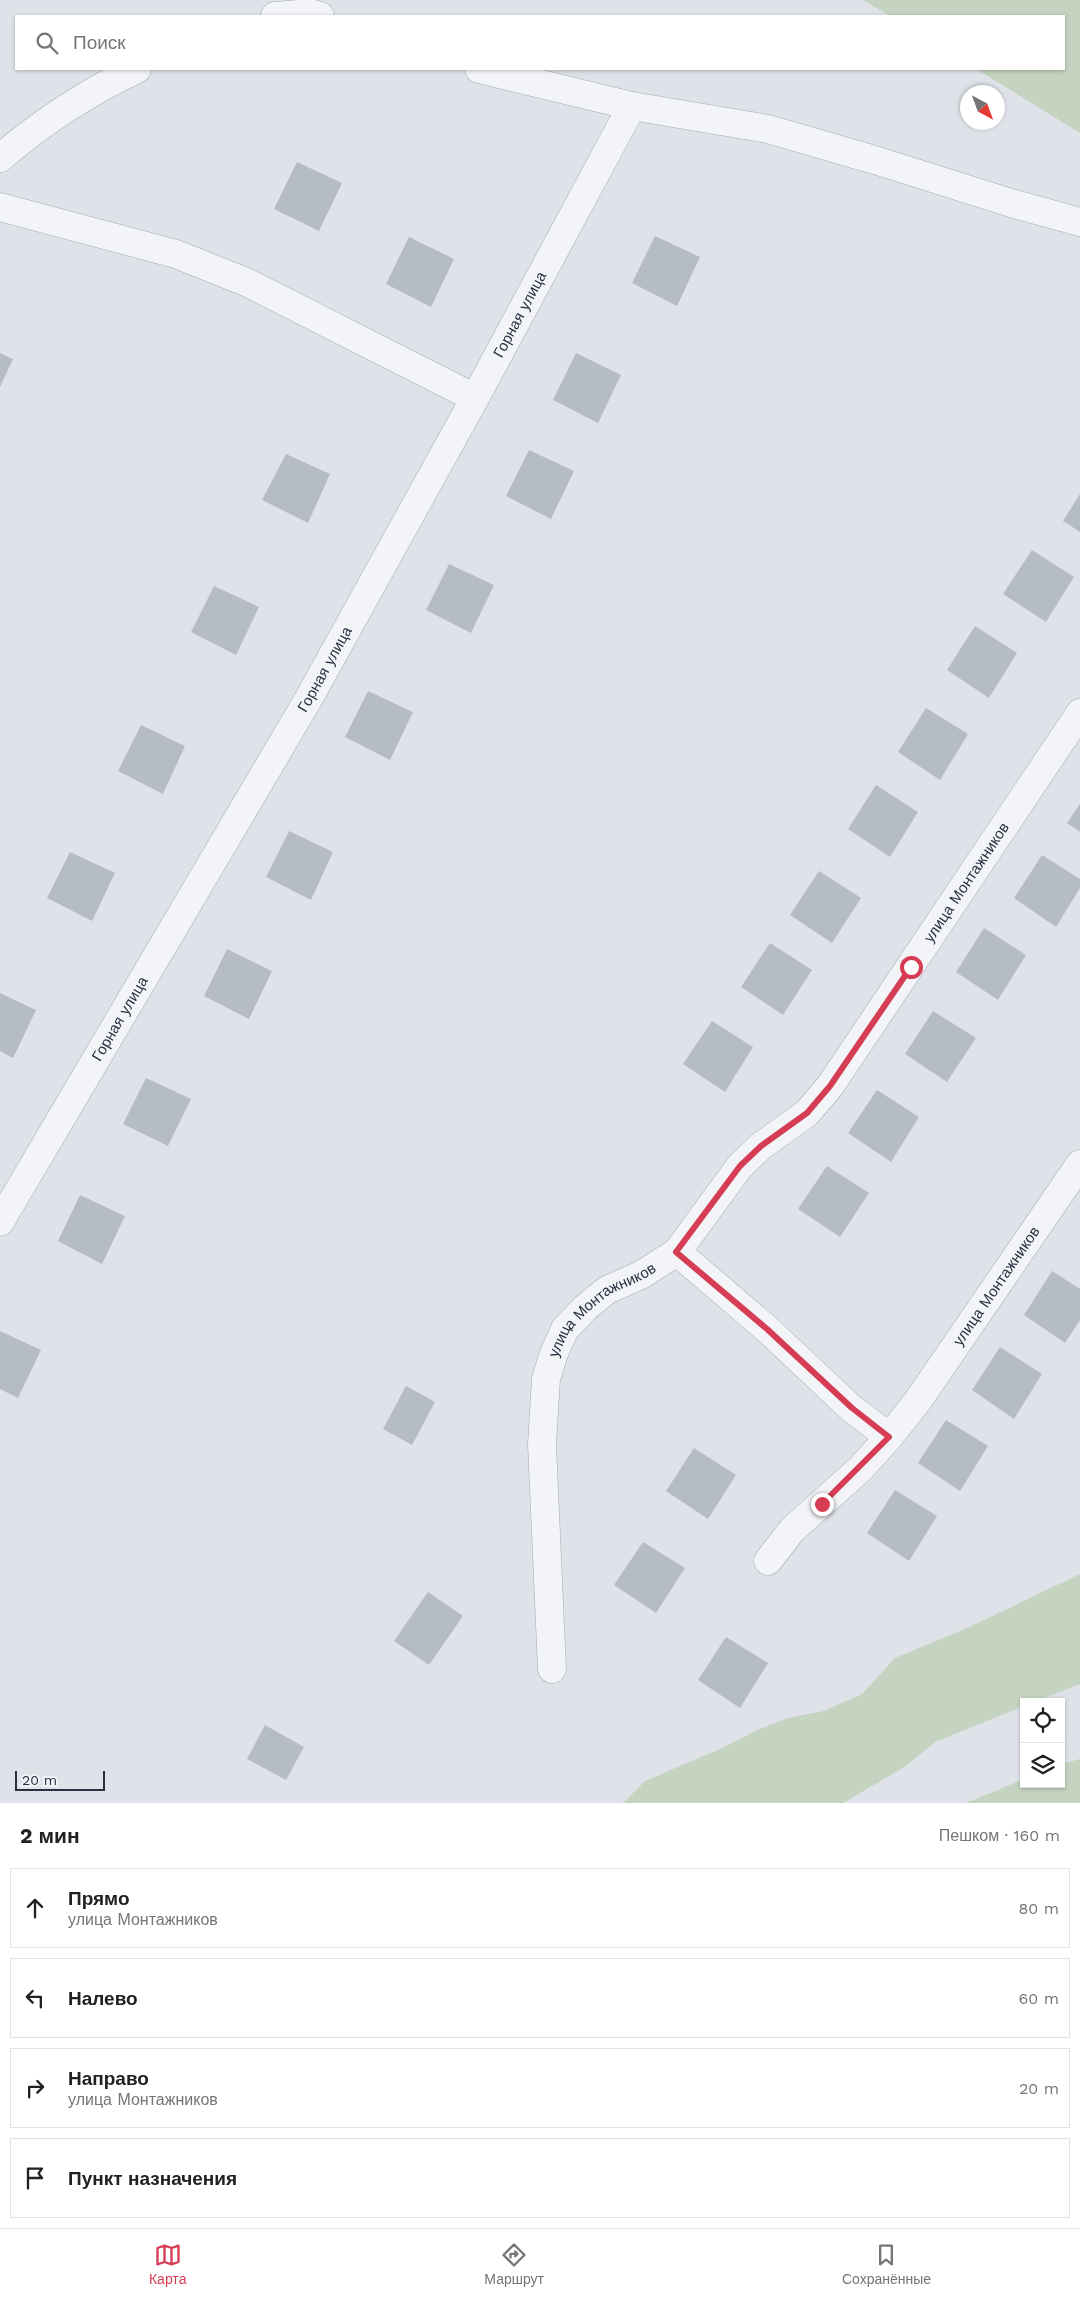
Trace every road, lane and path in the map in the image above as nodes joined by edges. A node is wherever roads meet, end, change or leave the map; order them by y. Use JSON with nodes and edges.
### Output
{"nodes":[{"id":1,"x":278,"y":15,"type":"edge"},
{"id":2,"x":317,"y":15,"type":"edge"},
{"id":3,"x":135,"y":70,"type":"edge"},
{"id":4,"x":483,"y":70,"type":"edge"},
{"id":5,"x":632,"y":106,"type":"junction"},
{"id":6,"x":0,"y":158,"type":"edge"},
{"id":7,"x":0,"y":207,"type":"edge"},
{"id":8,"x":1080,"y":222,"type":"edge"},
{"id":9,"x":475,"y":398,"type":"junction"},
{"id":10,"x":1080,"y":713,"type":"edge"},
{"id":11,"x":1080,"y":1164,"type":"edge"},
{"id":12,"x":0,"y":1222,"type":"edge"},
{"id":13,"x":676,"y":1252,"type":"junction"},
{"id":14,"x":889,"y":1437,"type":"junction"},
{"id":15,"x":768,"y":1560,"type":"dead end"},
{"id":16,"x":552,"y":1669,"type":"dead end"}],
"edges":[{"from":1,"to":2,"type":"street"},
{"from":3,"to":6,"type":"street"},
{"from":4,"to":5,"type":"street"},
{"from":5,"to":8,"type":"street"},
{"from":5,"to":9,"type":"street","name":"Горная улица"},
{"from":7,"to":9,"type":"street"},
{"from":9,"to":12,"type":"street","name":"Горная улица"},
{"from":10,"to":13,"type":"street","name":"улица Монтажников"},
{"from":11,"to":14,"type":"street","name":"улица Монтажников"},
{"from":13,"to":14,"type":"street"},
{"from":13,"to":16,"type":"street","name":"улица Монтажников"},
{"from":14,"to":15,"type":"street","name":"улица Монтажников"}]}
